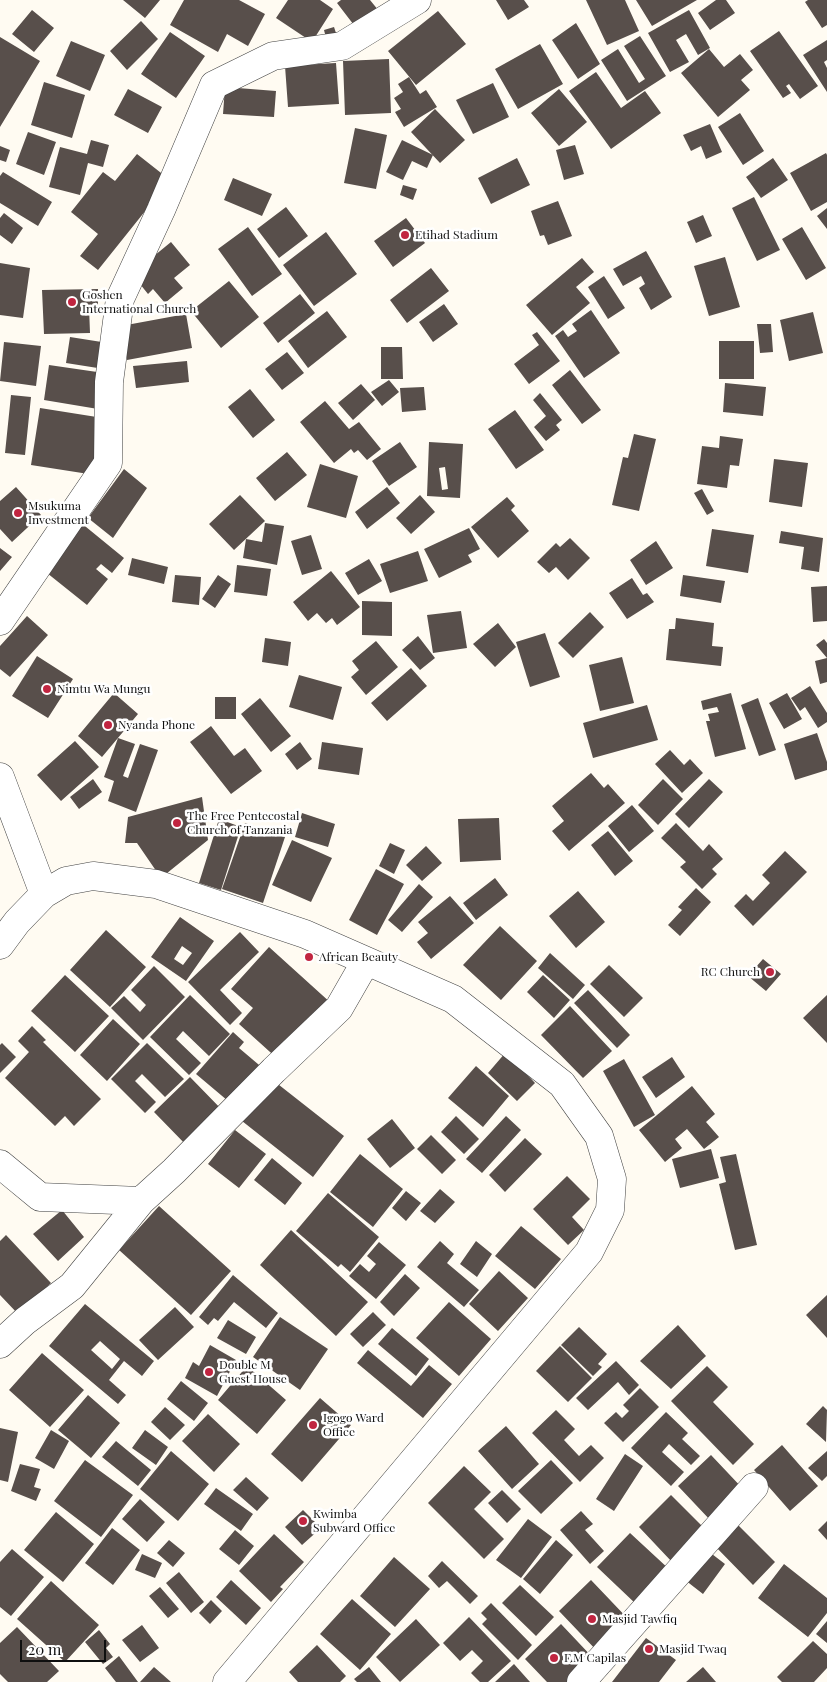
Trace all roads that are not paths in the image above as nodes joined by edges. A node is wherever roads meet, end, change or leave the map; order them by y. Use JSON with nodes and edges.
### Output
{"nodes":[{"id":1,"x":418,"y":0,"type":"edge"},
{"id":2,"x":0,"y":621,"type":"edge"},
{"id":3,"x":0,"y":777,"type":"edge"},
{"id":4,"x":44,"y":894,"type":"junction"},
{"id":5,"x":0,"y":945,"type":"edge"},
{"id":6,"x":366,"y":961,"type":"junction"},
{"id":7,"x":0,"y":1164,"type":"edge"},
{"id":8,"x":141,"y":1201,"type":"junction"},
{"id":9,"x":0,"y":1344,"type":"edge"},
{"id":10,"x":754,"y":1487,"type":"dead end"},
{"id":11,"x":227,"y":1682,"type":"edge"},
{"id":12,"x":581,"y":1682,"type":"edge"}],
"edges":[{"from":1,"to":2,"type":"street"},
{"from":3,"to":4,"type":"street"},
{"from":4,"to":5,"type":"street"},
{"from":4,"to":6,"type":"street"},
{"from":6,"to":8,"type":"street"},
{"from":6,"to":11,"type":"street"},
{"from":7,"to":8,"type":"street"},
{"from":8,"to":9,"type":"street"},
{"from":10,"to":12,"type":"street"}]}
